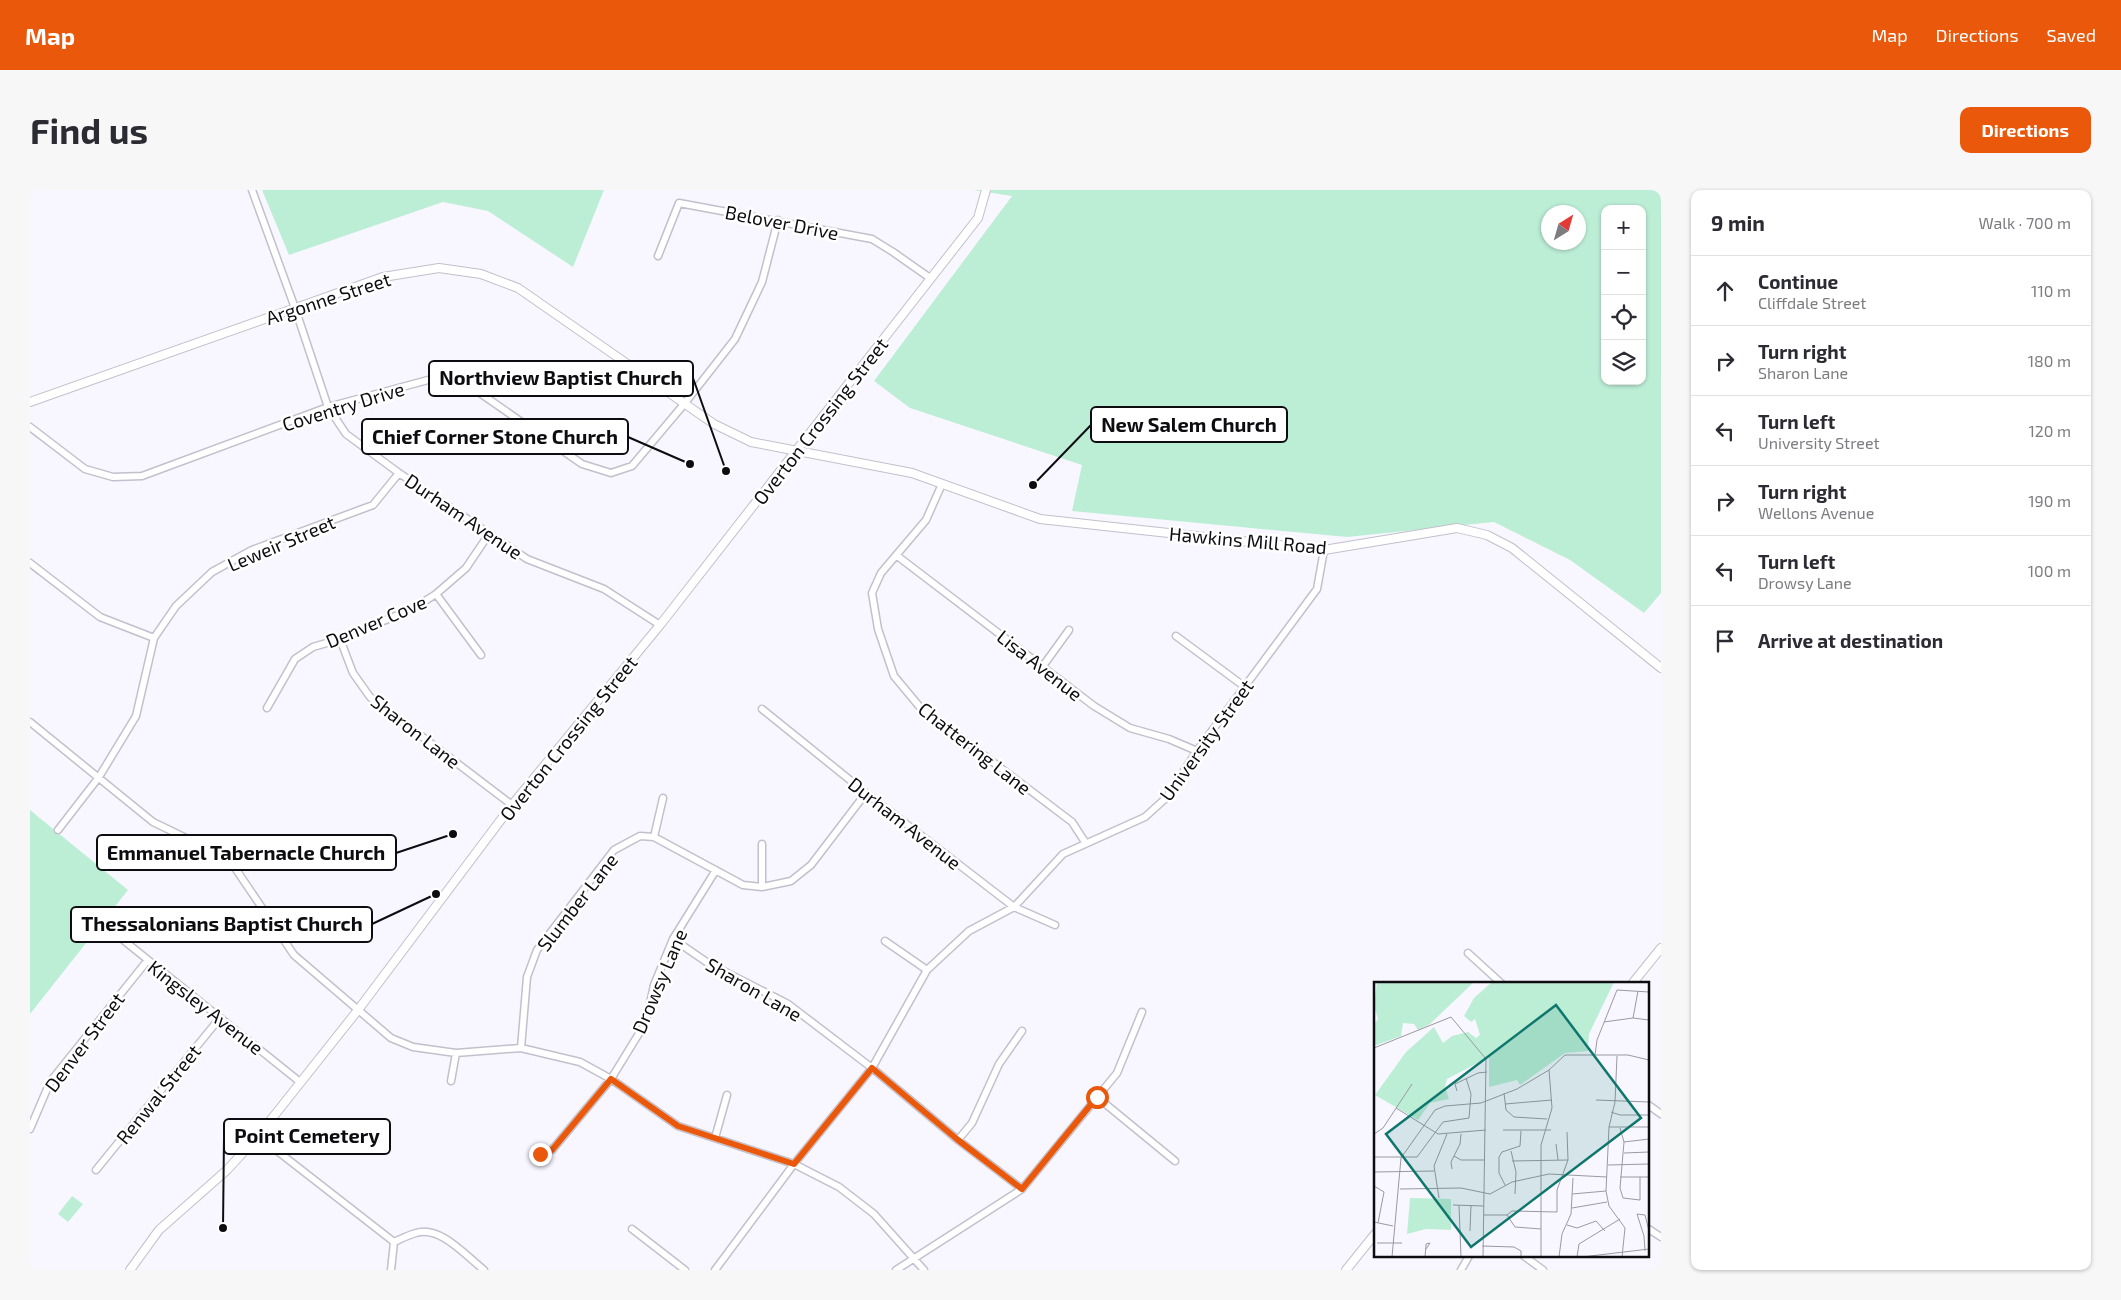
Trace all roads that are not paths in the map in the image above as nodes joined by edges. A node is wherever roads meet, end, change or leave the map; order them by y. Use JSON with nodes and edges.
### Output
{"nodes":[{"id":1,"x":252,"y":190,"type":"edge"},
{"id":2,"x":986,"y":190,"type":"edge"},
{"id":3,"x":778,"y":220,"type":"junction"},
{"id":4,"x":658,"y":256,"type":"dead end"},
{"id":5,"x":930,"y":278,"type":"junction"},
{"id":6,"x":296,"y":308,"type":"junction"},
{"id":7,"x":30,"y":402,"type":"edge"},
{"id":8,"x":685,"y":403,"type":"junction"},
{"id":9,"x":328,"y":408,"type":"junction"},
{"id":10,"x":30,"y":427,"type":"edge"},
{"id":11,"x":798,"y":450,"type":"junction"},
{"id":12,"x":400,"y":473,"type":"junction"},
{"id":13,"x":942,"y":484,"type":"junction"},
{"id":14,"x":489,"y":534,"type":"junction"},
{"id":15,"x":1324,"y":550,"type":"junction"},
{"id":16,"x":896,"y":555,"type":"junction"},
{"id":17,"x":30,"y":563,"type":"edge"},
{"id":18,"x":436,"y":594,"type":"junction"},
{"id":19,"x":660,"y":625,"type":"junction"},
{"id":20,"x":1069,"y":630,"type":"dead end"},
{"id":21,"x":1176,"y":636,"type":"dead end"},
{"id":22,"x":154,"y":638,"type":"junction"},
{"id":23,"x":340,"y":639,"type":"junction"},
{"id":24,"x":481,"y":654,"type":"dead end"},
{"id":25,"x":1043,"y":666,"type":"junction"},
{"id":26,"x":1661,"y":668,"type":"edge"},
{"id":27,"x":1245,"y":687,"type":"junction"},
{"id":28,"x":267,"y":708,"type":"dead end"},
{"id":29,"x":762,"y":710,"type":"dead end"},
{"id":30,"x":30,"y":722,"type":"edge"},
{"id":31,"x":1197,"y":751,"type":"junction"},
{"id":32,"x":99,"y":777,"type":"junction"},
{"id":33,"x":866,"y":793,"type":"junction"},
{"id":34,"x":663,"y":798,"type":"dead end"},
{"id":35,"x":512,"y":806,"type":"junction"},
{"id":36,"x":58,"y":830,"type":"dead end"},
{"id":37,"x":654,"y":837,"type":"junction"},
{"id":38,"x":1085,"y":842,"type":"junction"},
{"id":39,"x":762,"y":844,"type":"dead end"},
{"id":40,"x":716,"y":870,"type":"junction"},
{"id":41,"x":762,"y":887,"type":"junction"},
{"id":42,"x":1014,"y":907,"type":"junction"},
{"id":43,"x":1055,"y":925,"type":"dead end"},
{"id":44,"x":112,"y":931,"type":"dead end"},
{"id":45,"x":673,"y":939,"type":"junction"},
{"id":46,"x":885,"y":941,"type":"dead end"},
{"id":47,"x":1661,"y":948,"type":"edge"},
{"id":48,"x":1468,"y":953,"type":"dead end"},
{"id":49,"x":147,"y":961,"type":"junction"},
{"id":50,"x":927,"y":970,"type":"junction"},
{"id":51,"x":1500,"y":982,"type":"edge"},
{"id":52,"x":1634,"y":982,"type":"edge"},
{"id":53,"x":358,"y":1010,"type":"junction"},
{"id":54,"x":1142,"y":1012,"type":"dead end"},
{"id":55,"x":220,"y":1018,"type":"junction"},
{"id":56,"x":1022,"y":1031,"type":"dead end"},
{"id":57,"x":521,"y":1048,"type":"junction"},
{"id":58,"x":456,"y":1053,"type":"junction"},
{"id":59,"x":872,"y":1068,"type":"junction"},
{"id":60,"x":611,"y":1079,"type":"junction"},
{"id":61,"x":451,"y":1080,"type":"dead end"},
{"id":62,"x":300,"y":1082,"type":"junction"},
{"id":63,"x":727,"y":1095,"type":"dead end"},
{"id":64,"x":1097,"y":1097,"type":"junction"},
{"id":65,"x":1648,"y":1105,"type":"edge"},
{"id":66,"x":1661,"y":1114,"type":"edge"},
{"id":67,"x":30,"y":1129,"type":"edge"},
{"id":68,"x":258,"y":1136,"type":"junction"},
{"id":69,"x":715,"y":1138,"type":"junction"},
{"id":70,"x":958,"y":1140,"type":"junction"},
{"id":71,"x":540,"y":1154,"type":"dead end"},
{"id":72,"x":1174,"y":1161,"type":"dead end"},
{"id":73,"x":794,"y":1164,"type":"junction"},
{"id":74,"x":96,"y":1170,"type":"dead end"},
{"id":75,"x":1022,"y":1189,"type":"junction"},
{"id":76,"x":632,"y":1229,"type":"dead end"},
{"id":77,"x":1648,"y":1229,"type":"edge"},
{"id":78,"x":1374,"y":1235,"type":"edge"},
{"id":79,"x":1661,"y":1238,"type":"edge"},
{"id":80,"x":394,"y":1242,"type":"junction"},
{"id":81,"x":1468,"y":1258,"type":"edge"},
{"id":82,"x":1527,"y":1258,"type":"edge"},
{"id":83,"x":913,"y":1259,"type":"junction"},
{"id":84,"x":130,"y":1270,"type":"edge"},
{"id":85,"x":391,"y":1270,"type":"edge"},
{"id":86,"x":484,"y":1270,"type":"edge"},
{"id":87,"x":685,"y":1270,"type":"edge"},
{"id":88,"x":715,"y":1270,"type":"edge"},
{"id":89,"x":896,"y":1270,"type":"edge"},
{"id":90,"x":924,"y":1270,"type":"edge"},
{"id":91,"x":1346,"y":1270,"type":"edge"},
{"id":92,"x":1461,"y":1270,"type":"edge"},
{"id":93,"x":1543,"y":1270,"type":"edge"}],
"edges":[{"from":1,"to":6,"type":"street","name":"Durham Avenue"},
{"from":2,"to":5,"type":"street","name":"Overton Crossing Street"},
{"from":3,"to":4,"type":"street","name":"Belover Drive"},
{"from":3,"to":5,"type":"street","name":"Belover Drive"},
{"from":3,"to":8,"type":"street","name":"Coventry Drive"},
{"from":5,"to":11,"type":"street","name":"Overton Crossing Street"},
{"from":6,"to":7,"type":"street","name":"Argonne Street"},
{"from":6,"to":8,"type":"street","name":"Argonne Street"},
{"from":6,"to":9,"type":"street","name":"Durham Avenue"},
{"from":8,"to":9,"type":"street","name":"Coventry Drive"},
{"from":8,"to":11,"type":"street","name":"Argonne Street"},
{"from":9,"to":10,"type":"street","name":"Coventry Drive"},
{"from":9,"to":12,"type":"street","name":"Durham Avenue"},
{"from":11,"to":13,"type":"street","name":"Hawkins Mill Road"},
{"from":11,"to":19,"type":"street","name":"Overton Crossing Street"},
{"from":12,"to":14,"type":"street","name":"Durham Avenue"},
{"from":12,"to":22,"type":"street","name":"Leweir Street"},
{"from":13,"to":15,"type":"street","name":"Hawkins Mill Road"},
{"from":13,"to":16,"type":"street","name":"Chattering Lane"},
{"from":14,"to":18,"type":"street","name":"Denver Cove"},
{"from":14,"to":19,"type":"street","name":"Durham Avenue"},
{"from":15,"to":26,"type":"street","name":"Hawkins Mill Road"},
{"from":15,"to":27,"type":"street","name":"University Street"},
{"from":16,"to":25,"type":"street","name":"Lisa Avenue"},
{"from":16,"to":38,"type":"street","name":"Chattering Lane"},
{"from":17,"to":22,"type":"street"},
{"from":18,"to":23,"type":"street","name":"Denver Cove"},
{"from":18,"to":24,"type":"street"},
{"from":19,"to":35,"type":"street","name":"Overton Crossing Street"},
{"from":20,"to":25,"type":"street"},
{"from":21,"to":27,"type":"street"},
{"from":22,"to":32,"type":"street","name":"Leweir Street"},
{"from":23,"to":28,"type":"street","name":"Denver Cove"},
{"from":23,"to":35,"type":"street","name":"Sharon Lane"},
{"from":25,"to":31,"type":"street","name":"Lisa Avenue"},
{"from":27,"to":31,"type":"street","name":"University Street"},
{"from":29,"to":33,"type":"street","name":"Durham Avenue"},
{"from":30,"to":32,"type":"street"},
{"from":31,"to":38,"type":"street","name":"University Street"},
{"from":32,"to":36,"type":"street","name":"Leweir Street"},
{"from":32,"to":53,"type":"street"},
{"from":33,"to":41,"type":"street"},
{"from":33,"to":42,"type":"street","name":"Durham Avenue"},
{"from":34,"to":37,"type":"street"},
{"from":35,"to":53,"type":"street","name":"Overton Crossing Street"},
{"from":37,"to":40,"type":"street"},
{"from":37,"to":57,"type":"street","name":"Slumber Lane"},
{"from":38,"to":42,"type":"street","name":"University Street"},
{"from":39,"to":41,"type":"street"},
{"from":40,"to":41,"type":"street"},
{"from":40,"to":45,"type":"street","name":"Drowsy Lane"},
{"from":42,"to":43,"type":"street","name":"Durham Avenue"},
{"from":42,"to":50,"type":"street","name":"University Street"},
{"from":44,"to":49,"type":"street","name":"Kingsley Avenue"},
{"from":45,"to":59,"type":"street","name":"Sharon Lane"},
{"from":45,"to":60,"type":"street","name":"Drowsy Lane"},
{"from":46,"to":50,"type":"street"},
{"from":47,"to":52,"type":"street"},
{"from":48,"to":51,"type":"street"},
{"from":49,"to":55,"type":"street","name":"Kingsley Avenue"},
{"from":49,"to":67,"type":"street","name":"Denver Street"},
{"from":50,"to":59,"type":"street","name":"University Street"},
{"from":53,"to":58,"type":"street"},
{"from":53,"to":62,"type":"street","name":"Overton Crossing Street"},
{"from":54,"to":64,"type":"street"},
{"from":55,"to":62,"type":"street","name":"Kingsley Avenue"},
{"from":55,"to":74,"type":"street","name":"Renwal Street"},
{"from":56,"to":70,"type":"street"},
{"from":57,"to":58,"type":"street"},
{"from":57,"to":60,"type":"street"},
{"from":58,"to":61,"type":"street"},
{"from":59,"to":70,"type":"street","name":"Sharon Lane"},
{"from":59,"to":73,"type":"street","name":"University Street"},
{"from":60,"to":69,"type":"street"},
{"from":60,"to":71,"type":"street","name":"Drowsy Lane"},
{"from":62,"to":68,"type":"street","name":"Overton Crossing Street"},
{"from":63,"to":69,"type":"street"},
{"from":64,"to":72,"type":"street"},
{"from":64,"to":75,"type":"street"},
{"from":65,"to":66,"type":"street"},
{"from":68,"to":80,"type":"street"},
{"from":68,"to":84,"type":"street","name":"Overton Crossing Street"},
{"from":69,"to":73,"type":"street"},
{"from":70,"to":75,"type":"street","name":"Sharon Lane"},
{"from":73,"to":83,"type":"street"},
{"from":73,"to":88,"type":"street","name":"University Street"},
{"from":75,"to":83,"type":"street"},
{"from":76,"to":87,"type":"street"},
{"from":77,"to":79,"type":"street"},
{"from":78,"to":91,"type":"street"},
{"from":80,"to":85,"type":"street"},
{"from":80,"to":86,"type":"street"},
{"from":81,"to":92,"type":"street"},
{"from":82,"to":93,"type":"street"},
{"from":83,"to":89,"type":"street"},
{"from":83,"to":90,"type":"street"}]}
